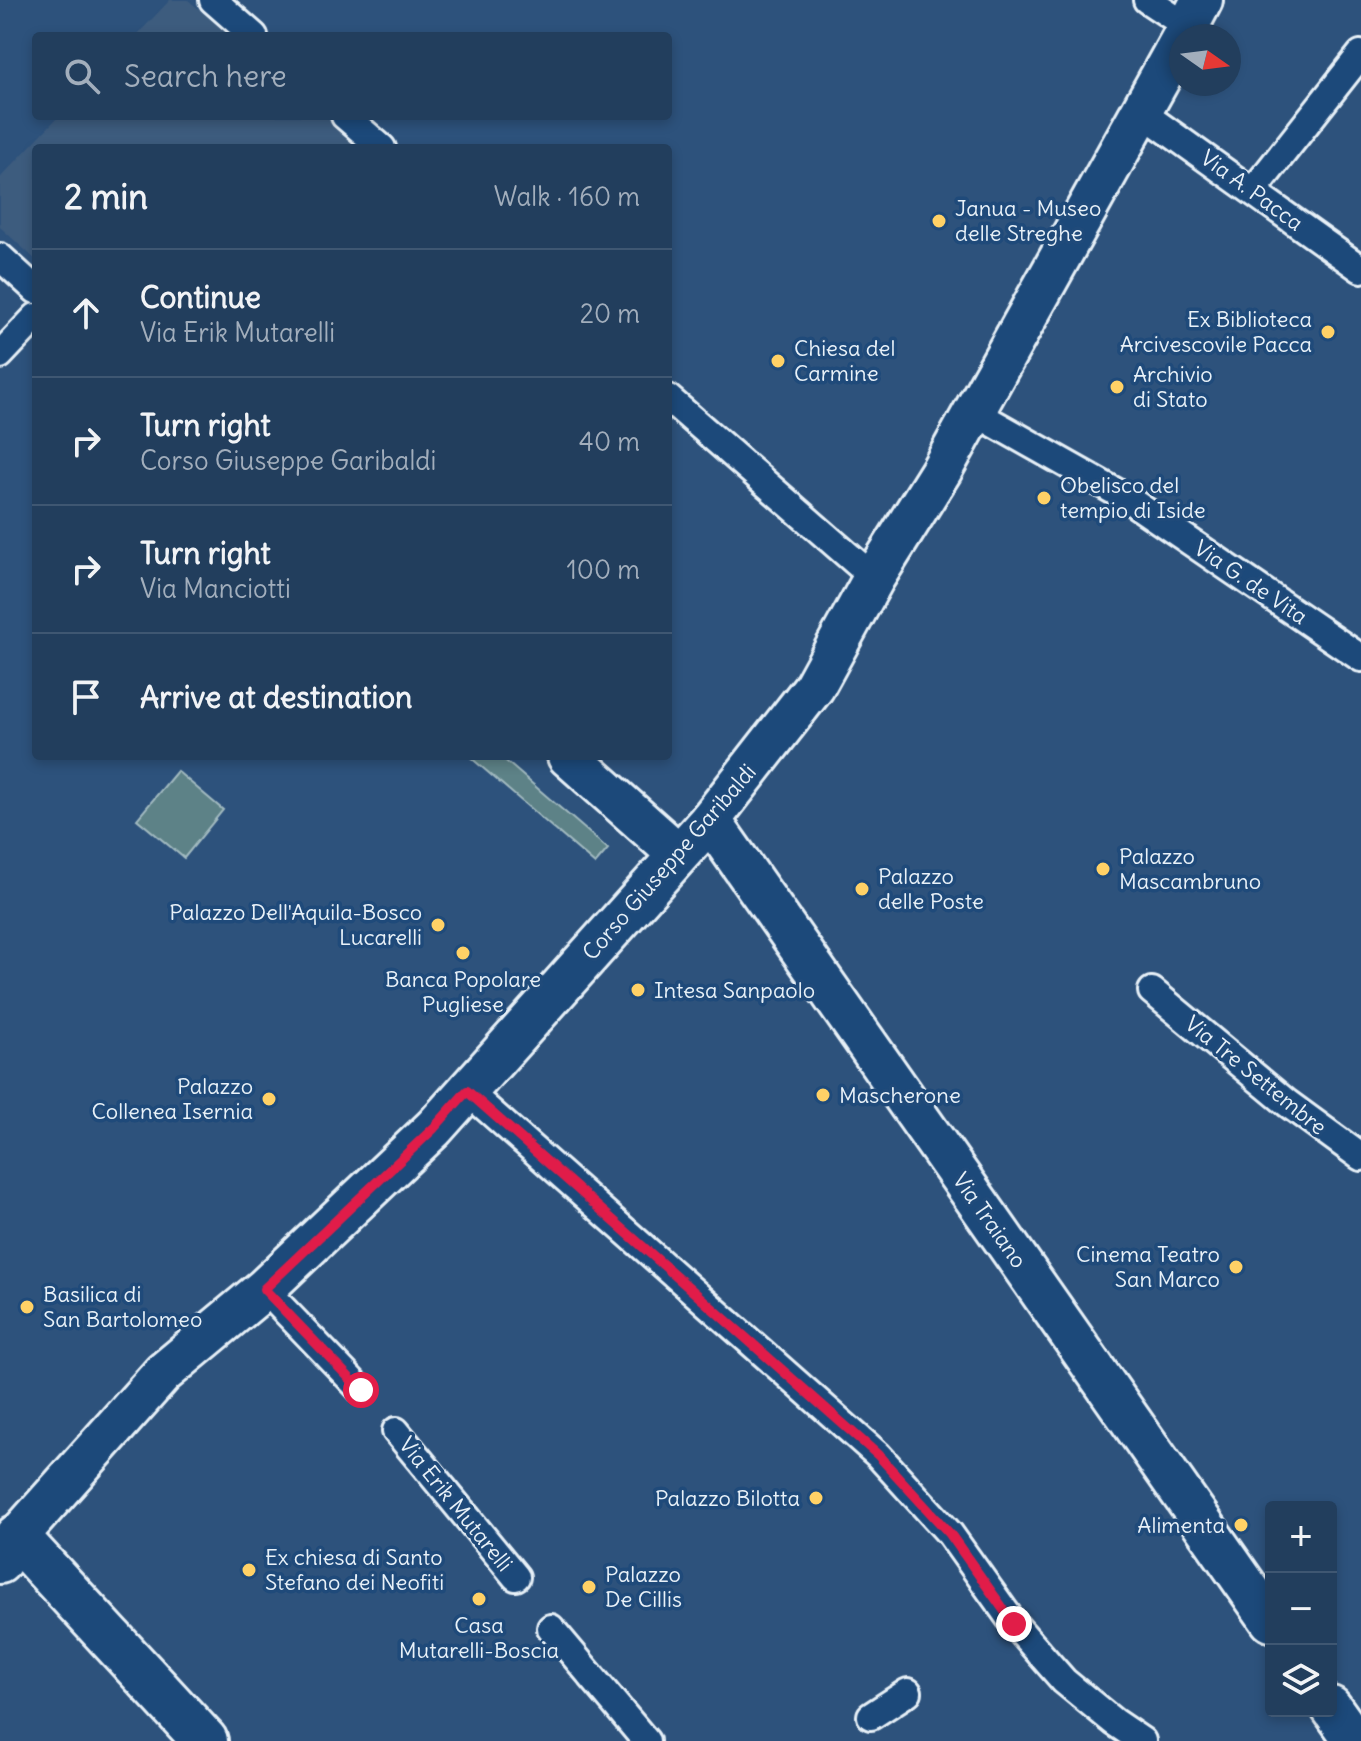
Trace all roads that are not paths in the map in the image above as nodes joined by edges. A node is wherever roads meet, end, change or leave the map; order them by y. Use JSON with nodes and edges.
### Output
{"nodes":[{"id":1,"x":213,"y":0,"type":"edge"},
{"id":2,"x":1147,"y":0,"type":"edge"},
{"id":3,"x":1186,"y":24,"type":"edge"},
{"id":4,"x":249,"y":32,"type":"edge"},
{"id":5,"x":1361,"y":54,"type":"edge"},
{"id":6,"x":1169,"y":62,"type":"edge"},
{"id":7,"x":1141,"y":112,"type":"junction"},
{"id":8,"x":350,"y":120,"type":"edge"},
{"id":9,"x":377,"y":144,"type":"edge"},
{"id":10,"x":1253,"y":191,"type":"junction"},
{"id":11,"x":0,"y":257,"type":"edge"},
{"id":12,"x":1361,"y":269,"type":"edge"},
{"id":13,"x":32,"y":286,"type":"edge"},
{"id":14,"x":32,"y":321,"type":"edge"},
{"id":15,"x":0,"y":355,"type":"edge"},
{"id":16,"x":672,"y":401,"type":"edge"},
{"id":17,"x":974,"y":412,"type":"junction"},
{"id":18,"x":874,"y":578,"type":"junction"},
{"id":19,"x":1361,"y":658,"type":"edge"},
{"id":20,"x":572,"y":760,"type":"edge"},
{"id":21,"x":710,"y":820,"type":"junction"},
{"id":22,"x":678,"y":854,"type":"junction"},
{"id":23,"x":1152,"y":991,"type":"dead end"},
{"id":24,"x":467,"y":1091,"type":"junction"},
{"id":25,"x":1361,"y":1157,"type":"edge"},
{"id":26,"x":264,"y":1289,"type":"junction"},
{"id":27,"x":361,"y":1390,"type":"dead end"},
{"id":28,"x":396,"y":1431,"type":"dead end"},
{"id":29,"x":8,"y":1550,"type":"edge"},
{"id":30,"x":516,"y":1577,"type":"dead end"},
{"id":31,"x":1265,"y":1612,"type":"edge"},
{"id":32,"x":551,"y":1628,"type":"dead end"},
{"id":33,"x":908,"y":1692,"type":"dead end"},
{"id":34,"x":871,"y":1716,"type":"dead end"},
{"id":35,"x":1337,"y":1716,"type":"edge"},
{"id":36,"x":205,"y":1741,"type":"edge"},
{"id":37,"x":646,"y":1741,"type":"edge"},
{"id":38,"x":1142,"y":1741,"type":"edge"},
{"id":39,"x":1355,"y":1741,"type":"edge"}],
"edges":[{"from":1,"to":4,"type":"lane"},
{"from":2,"to":3,"type":"lane"},
{"from":5,"to":10,"type":"lane"},
{"from":6,"to":7,"type":"street","name":"Corso Giuseppe Garibaldi"},
{"from":7,"to":10,"type":"lane","name":"Via A. Pacca"},
{"from":7,"to":17,"type":"street","name":"Corso Giuseppe Garibaldi"},
{"from":8,"to":9,"type":"lane"},
{"from":10,"to":12,"type":"lane","name":"Via A. Pacca"},
{"from":11,"to":13,"type":"lane"},
{"from":14,"to":15,"type":"lane"},
{"from":16,"to":18,"type":"lane"},
{"from":17,"to":18,"type":"street","name":"Corso Giuseppe Garibaldi"},
{"from":17,"to":19,"type":"lane","name":"Via G. de Vita"},
{"from":18,"to":21,"type":"street","name":"Corso Giuseppe Garibaldi"},
{"from":20,"to":22,"type":"street"},
{"from":21,"to":22,"type":"street","name":"Corso Giuseppe Garibaldi"},
{"from":21,"to":31,"type":"street","name":"Via Traiano"},
{"from":22,"to":24,"type":"street","name":"Corso Giuseppe Garibaldi"},
{"from":23,"to":25,"type":"lane","name":"Via Tre Settembre"},
{"from":24,"to":26,"type":"street","name":"Corso Giuseppe Garibaldi"},
{"from":24,"to":38,"type":"lane"},
{"from":26,"to":27,"type":"lane"},
{"from":26,"to":29,"type":"street","name":"Corso Giuseppe Garibaldi"},
{"from":28,"to":30,"type":"lane","name":"Via Erik Mutarelli"},
{"from":29,"to":36,"type":"street"},
{"from":32,"to":37,"type":"lane"},
{"from":33,"to":34,"type":"lane"},
{"from":35,"to":39,"type":"street"}]}
